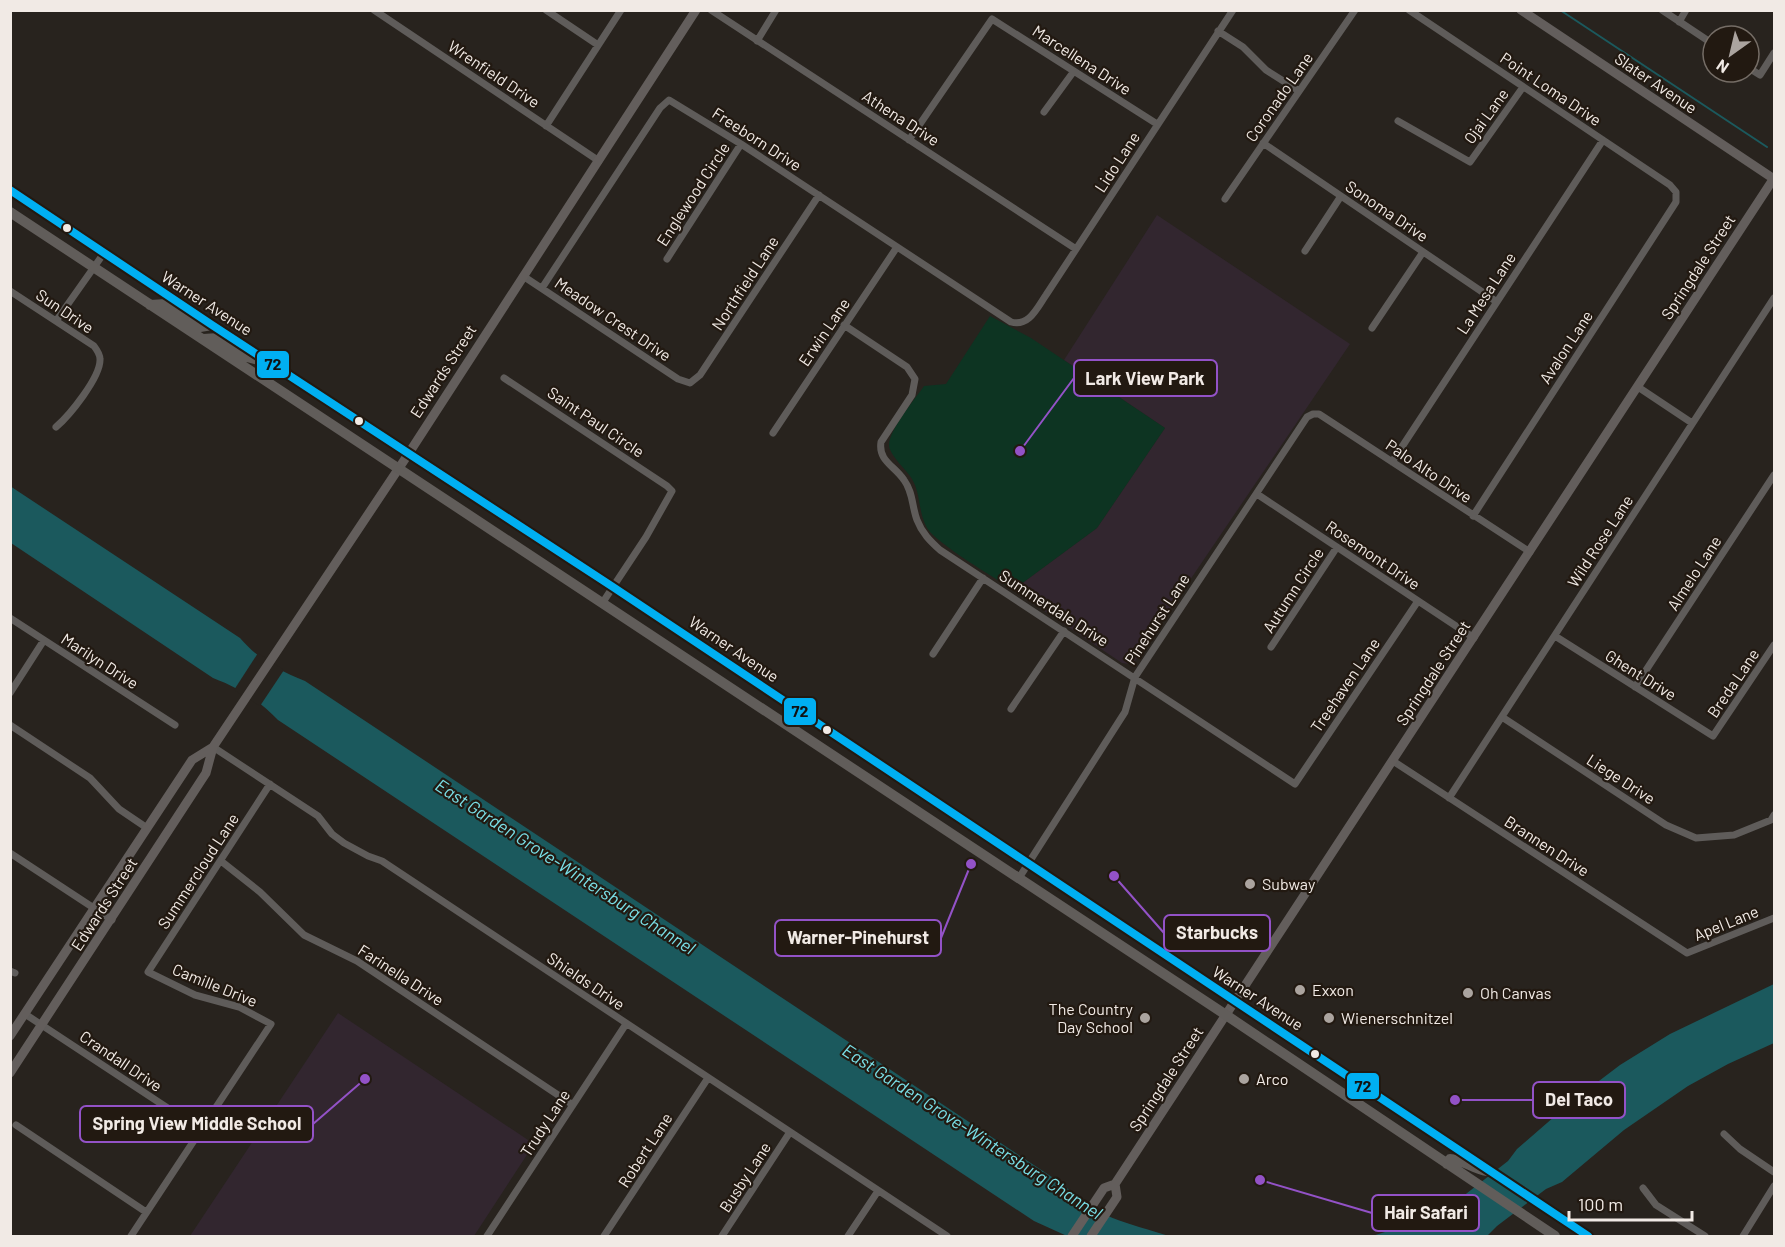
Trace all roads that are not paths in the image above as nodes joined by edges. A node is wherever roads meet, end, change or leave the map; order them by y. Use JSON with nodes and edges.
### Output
{"nodes":[{"id":1,"x":374,"y":10,"type":"edge"},
{"id":2,"x":546,"y":10,"type":"edge"},
{"id":3,"x":621,"y":10,"type":"edge"},
{"id":4,"x":696,"y":10,"type":"edge"},
{"id":5,"x":711,"y":10,"type":"edge"},
{"id":6,"x":776,"y":10,"type":"edge"},
{"id":7,"x":1233,"y":10,"type":"edge"},
{"id":8,"x":1355,"y":10,"type":"edge"},
{"id":9,"x":1409,"y":10,"type":"edge"},
{"id":10,"x":1521,"y":10,"type":"edge"},
{"id":11,"x":1662,"y":10,"type":"edge"},
{"id":12,"x":1686,"y":10,"type":"edge"},
{"id":13,"x":1679,"y":22,"type":"junction"},
{"id":14,"x":1218,"y":32,"type":"junction"},
{"id":15,"x":1701,"y":36,"type":"edge"},
{"id":16,"x":757,"y":40,"type":"junction"},
{"id":17,"x":598,"y":45,"type":"junction"},
{"id":18,"x":1774,"y":53,"type":"edge"},
{"id":19,"x":1074,"y":71,"type":"junction"},
{"id":20,"x":1761,"y":73,"type":"edge"},
{"id":21,"x":1523,"y":87,"type":"junction"},
{"id":22,"x":1299,"y":91,"type":"junction"},
{"id":23,"x":1044,"y":112,"type":"dead end"},
{"id":24,"x":1398,"y":121,"type":"dead end"},
{"id":25,"x":1157,"y":124,"type":"junction"},
{"id":26,"x":546,"y":126,"type":"junction"},
{"id":27,"x":909,"y":140,"type":"junction"},
{"id":28,"x":1603,"y":140,"type":"junction"},
{"id":29,"x":1263,"y":143,"type":"junction"},
{"id":30,"x":741,"y":144,"type":"junction"},
{"id":31,"x":599,"y":161,"type":"junction"},
{"id":32,"x":1774,"y":178,"type":"edge"},
{"id":33,"x":10,"y":190,"type":"edge"},
{"id":34,"x":1676,"y":192,"type":"joint"},
{"id":35,"x":819,"y":195,"type":"junction"},
{"id":36,"x":1341,"y":196,"type":"junction"},
{"id":37,"x":1225,"y":199,"type":"dead end"},
{"id":38,"x":10,"y":212,"type":"edge"},
{"id":39,"x":897,"y":247,"type":"junction"},
{"id":40,"x":1076,"y":249,"type":"junction"},
{"id":41,"x":1305,"y":251,"type":"dead end"},
{"id":42,"x":1423,"y":252,"type":"junction"},
{"id":43,"x":104,"y":253,"type":"junction"},
{"id":44,"x":667,"y":259,"type":"dead end"},
{"id":45,"x":94,"y":267,"type":"junction"},
{"id":46,"x":523,"y":276,"type":"junction"},
{"id":47,"x":542,"y":288,"type":"junction"},
{"id":48,"x":10,"y":291,"type":"edge"},
{"id":49,"x":1774,"y":298,"type":"edge"},
{"id":50,"x":1497,"y":302,"type":"junction"},
{"id":51,"x":150,"y":305,"type":"junction"},
{"id":52,"x":56,"y":321,"type":"junction"},
{"id":53,"x":1020,"y":324,"type":"joint"},
{"id":54,"x":212,"y":325,"type":"junction"},
{"id":55,"x":844,"y":325,"type":"junction"},
{"id":56,"x":1372,"y":327,"type":"dead end"},
{"id":57,"x":202,"y":339,"type":"junction"},
{"id":58,"x":271,"y":363,"type":"junction"},
{"id":59,"x":504,"y":378,"type":"dead end"},
{"id":60,"x":690,"y":383,"type":"joint"},
{"id":61,"x":1638,"y":387,"type":"junction"},
{"id":62,"x":1313,"y":414,"type":"joint"},
{"id":63,"x":1692,"y":423,"type":"junction"},
{"id":64,"x":56,"y":427,"type":"dead end"},
{"id":65,"x":773,"y":433,"type":"dead end"},
{"id":66,"x":409,"y":453,"type":"junction"},
{"id":67,"x":1392,"y":462,"type":"junction"},
{"id":68,"x":399,"y":467,"type":"junction"},
{"id":69,"x":1774,"y":475,"type":"edge"},
{"id":70,"x":1257,"y":494,"type":"junction"},
{"id":71,"x":1473,"y":516,"type":"junction"},
{"id":72,"x":1337,"y":547,"type":"junction"},
{"id":73,"x":1530,"y":552,"type":"junction"},
{"id":74,"x":982,"y":578,"type":"junction"},
{"id":75,"x":613,"y":586,"type":"junction"},
{"id":76,"x":1418,"y":601,"type":"junction"},
{"id":77,"x":603,"y":602,"type":"junction"},
{"id":78,"x":10,"y":618,"type":"edge"},
{"id":79,"x":1064,"y":631,"type":"junction"},
{"id":80,"x":1555,"y":636,"type":"junction"},
{"id":81,"x":1474,"y":638,"type":"junction"},
{"id":82,"x":44,"y":640,"type":"junction"},
{"id":83,"x":1774,"y":645,"type":"edge"},
{"id":84,"x":1272,"y":647,"type":"dead end"},
{"id":85,"x":933,"y":654,"type":"dead end"},
{"id":86,"x":1135,"y":677,"type":"junction"},
{"id":87,"x":1635,"y":687,"type":"junction"},
{"id":88,"x":10,"y":693,"type":"edge"},
{"id":89,"x":1011,"y":709,"type":"dead end"},
{"id":90,"x":1502,"y":717,"type":"junction"},
{"id":91,"x":10,"y":725,"type":"edge"},
{"id":92,"x":175,"y":725,"type":"dead end"},
{"id":93,"x":1713,"y":736,"type":"joint"},
{"id":94,"x":213,"y":747,"type":"junction"},
{"id":95,"x":1393,"y":761,"type":"junction"},
{"id":96,"x":270,"y":784,"type":"junction"},
{"id":97,"x":1295,"y":784,"type":"joint"},
{"id":98,"x":1449,"y":798,"type":"junction"},
{"id":99,"x":1774,"y":815,"type":"edge"},
{"id":100,"x":147,"y":828,"type":"junction"},
{"id":101,"x":10,"y":853,"type":"edge"},
{"id":102,"x":221,"y":861,"type":"junction"},
{"id":103,"x":1029,"y":863,"type":"junction"},
{"id":104,"x":1019,"y":878,"type":"junction"},
{"id":105,"x":93,"y":909,"type":"junction"},
{"id":106,"x":1080,"y":918,"type":"junction"},
{"id":107,"x":1774,"y":918,"type":"edge"},
{"id":108,"x":112,"y":920,"type":"junction"},
{"id":109,"x":1143,"y":941,"type":"junction"},
{"id":110,"x":1687,"y":953,"type":"joint"},
{"id":111,"x":148,"y":972,"type":"joint"},
{"id":112,"x":1235,"y":1001,"type":"junction"},
{"id":113,"x":25,"y":1014,"type":"junction"},
{"id":114,"x":1226,"y":1015,"type":"junction"},
{"id":115,"x":626,"y":1024,"type":"junction"},
{"id":116,"x":42,"y":1025,"type":"junction"},
{"id":117,"x":10,"y":1036,"type":"edge"},
{"id":118,"x":10,"y":1073,"type":"edge"},
{"id":119,"x":708,"y":1078,"type":"junction"},
{"id":120,"x":573,"y":1105,"type":"junction"},
{"id":121,"x":1410,"y":1119,"type":"junction"},
{"id":122,"x":16,"y":1125,"type":"dead end"},
{"id":123,"x":201,"y":1130,"type":"junction"},
{"id":124,"x":790,"y":1132,"type":"junction"},
{"id":125,"x":1400,"y":1133,"type":"junction"},
{"id":126,"x":1724,"y":1134,"type":"dead end"},
{"id":127,"x":1447,"y":1164,"type":"junction"},
{"id":128,"x":1774,"y":1172,"type":"edge"},
{"id":129,"x":1493,"y":1173,"type":"junction"},
{"id":130,"x":1115,"y":1184,"type":"junction"},
{"id":131,"x":1774,"y":1186,"type":"edge"},
{"id":132,"x":1643,"y":1188,"type":"dead end"},
{"id":133,"x":878,"y":1191,"type":"junction"},
{"id":134,"x":146,"y":1212,"type":"junction"},
{"id":135,"x":131,"y":1236,"type":"edge"},
{"id":136,"x":487,"y":1236,"type":"edge"},
{"id":137,"x":604,"y":1236,"type":"edge"},
{"id":138,"x":722,"y":1236,"type":"edge"},
{"id":139,"x":848,"y":1236,"type":"edge"},
{"id":140,"x":947,"y":1236,"type":"edge"},
{"id":141,"x":1072,"y":1236,"type":"edge"},
{"id":142,"x":1091,"y":1236,"type":"edge"},
{"id":143,"x":1555,"y":1236,"type":"edge"},
{"id":144,"x":1588,"y":1236,"type":"edge"},
{"id":145,"x":1705,"y":1236,"type":"edge"},
{"id":146,"x":1743,"y":1236,"type":"edge"}],
"edges":[{"from":1,"to":26,"type":"street","name":"Wrenfield Drive"},
{"from":2,"to":17,"type":"street"},
{"from":3,"to":17,"type":"street"},
{"from":4,"to":31,"type":"main road","name":"Edwards Street"},
{"from":5,"to":16,"type":"street","name":"Athena Drive"},
{"from":6,"to":16,"type":"street"},
{"from":7,"to":14,"type":"street","name":"Lido Lane"},
{"from":8,"to":22,"type":"street","name":"Coronado Lane"},
{"from":9,"to":21,"type":"street","name":"Point Loma Drive"},
{"from":10,"to":32,"type":"main road","name":"Slater Avenue"},
{"from":11,"to":13,"type":"street"},
{"from":12,"to":13,"type":"street"},
{"from":13,"to":15,"type":"street"},
{"from":14,"to":22,"type":"street"},
{"from":14,"to":25,"type":"street","name":"Lido Lane"},
{"from":16,"to":27,"type":"street","name":"Athena Drive"},
{"from":17,"to":26,"type":"street"},
{"from":18,"to":20,"type":"street"},
{"from":19,"to":23,"type":"street"},
{"from":19,"to":25,"type":"street","name":"Marcellena Drive"},
{"from":19,"to":27,"type":"street","name":"Marcellena Drive"},
{"from":21,"to":24,"type":"street","name":"Ojai Lane"},
{"from":21,"to":28,"type":"street","name":"Point Loma Drive"},
{"from":22,"to":29,"type":"street","name":"Coronado Lane"},
{"from":25,"to":40,"type":"street","name":"Lido Lane"},
{"from":26,"to":31,"type":"street","name":"Wrenfield Drive"},
{"from":27,"to":40,"type":"street","name":"Athena Drive"},
{"from":28,"to":34,"type":"street","name":"Point Loma Drive"},
{"from":28,"to":50,"type":"street","name":"La Mesa Lane"},
{"from":29,"to":36,"type":"street","name":"Sonoma Drive"},
{"from":29,"to":37,"type":"street","name":"Coronado Lane"},
{"from":30,"to":35,"type":"street","name":"Freeborn Drive"},
{"from":30,"to":44,"type":"street","name":"Englewood Circle"},
{"from":30,"to":47,"type":"street","name":"Freeborn Drive"},
{"from":31,"to":46,"type":"main road","name":"Edwards Street"},
{"from":32,"to":61,"type":"main road","name":"Springdale Street"},
{"from":33,"to":43,"type":"main road","name":"Warner Avenue"},
{"from":34,"to":71,"type":"street","name":"Avalon Lane"},
{"from":35,"to":39,"type":"street","name":"Freeborn Drive"},
{"from":35,"to":60,"type":"street","name":"Northfield Lane"},
{"from":36,"to":41,"type":"street"},
{"from":36,"to":42,"type":"street","name":"Sonoma Drive"},
{"from":38,"to":45,"type":"main road","name":"Warner Avenue"},
{"from":39,"to":53,"type":"street","name":"Freeborn Drive"},
{"from":39,"to":55,"type":"street","name":"Erwin Lane"},
{"from":40,"to":53,"type":"street","name":"Lido Lane"},
{"from":42,"to":50,"type":"street","name":"Sonoma Drive"},
{"from":42,"to":56,"type":"street"},
{"from":43,"to":45,"type":"street"},
{"from":43,"to":54,"type":"main road","name":"Warner Avenue"},
{"from":45,"to":51,"type":"main road","name":"Warner Avenue"},
{"from":45,"to":52,"type":"street"},
{"from":46,"to":47,"type":"street","name":"Meadow Crest Drive"},
{"from":46,"to":66,"type":"main road","name":"Edwards Street"},
{"from":47,"to":60,"type":"street","name":"Meadow Crest Drive"},
{"from":48,"to":52,"type":"street","name":"Sun Drive"},
{"from":49,"to":63,"type":"street","name":"Wild Rose Lane"},
{"from":50,"to":67,"type":"street","name":"La Mesa Lane"},
{"from":51,"to":54,"type":"main road"},
{"from":51,"to":57,"type":"main road","name":"Warner Avenue"},
{"from":52,"to":64,"type":"street","name":"Sun Drive"},
{"from":54,"to":58,"type":"main road","name":"Warner Avenue"},
{"from":55,"to":65,"type":"street","name":"Erwin Lane"},
{"from":55,"to":74,"type":"street","name":"Summerdale Drive"},
{"from":57,"to":58,"type":"main road"},
{"from":57,"to":68,"type":"main road","name":"Warner Avenue"},
{"from":58,"to":66,"type":"main road","name":"Warner Avenue"},
{"from":59,"to":75,"type":"street","name":"Saint Paul Circle"},
{"from":61,"to":63,"type":"street"},
{"from":61,"to":73,"type":"main road","name":"Springdale Street"},
{"from":62,"to":67,"type":"street","name":"Palo Alto Drive"},
{"from":62,"to":70,"type":"street","name":"Pinehurst Lane"},
{"from":63,"to":80,"type":"street","name":"Wild Rose Lane"},
{"from":66,"to":68,"type":"main road","name":"Edwards Street"},
{"from":66,"to":75,"type":"main road","name":"Warner Avenue"},
{"from":67,"to":71,"type":"street","name":"Palo Alto Drive"},
{"from":68,"to":77,"type":"main road","name":"Warner Avenue"},
{"from":68,"to":94,"type":"main road","name":"Edwards Street"},
{"from":69,"to":87,"type":"street","name":"Almelo Lane"},
{"from":70,"to":72,"type":"street","name":"Rosemont Drive"},
{"from":70,"to":86,"type":"street","name":"Pinehurst Lane"},
{"from":71,"to":73,"type":"street","name":"Palo Alto Drive"},
{"from":72,"to":76,"type":"street","name":"Rosemont Drive"},
{"from":72,"to":84,"type":"street","name":"Autumn Circle"},
{"from":73,"to":81,"type":"main road","name":"Springdale Street"},
{"from":74,"to":79,"type":"street","name":"Summerdale Drive"},
{"from":74,"to":85,"type":"street"},
{"from":75,"to":77,"type":"street"},
{"from":75,"to":103,"type":"main road","name":"Warner Avenue"},
{"from":76,"to":81,"type":"street","name":"Rosemont Drive"},
{"from":76,"to":97,"type":"street","name":"Treehaven Lane"},
{"from":77,"to":104,"type":"main road","name":"Warner Avenue"},
{"from":78,"to":82,"type":"street","name":"Marilyn Drive"},
{"from":79,"to":86,"type":"street","name":"Summerdale Drive"},
{"from":79,"to":89,"type":"street"},
{"from":80,"to":87,"type":"street","name":"Ghent Drive"},
{"from":80,"to":90,"type":"street","name":"Wild Rose Lane"},
{"from":81,"to":95,"type":"main road","name":"Springdale Street"},
{"from":82,"to":88,"type":"street"},
{"from":82,"to":92,"type":"street","name":"Marilyn Drive"},
{"from":83,"to":93,"type":"street","name":"Breda Lane"},
{"from":86,"to":97,"type":"street","name":"Summerdale Drive"},
{"from":86,"to":103,"type":"street","name":"Pinehurst Lane"},
{"from":87,"to":93,"type":"street","name":"Ghent Drive"},
{"from":90,"to":98,"type":"street","name":"Wild Rose Lane"},
{"from":90,"to":99,"type":"street","name":"Liege Drive"},
{"from":91,"to":100,"type":"street"},
{"from":94,"to":96,"type":"street","name":"Shields Drive"},
{"from":94,"to":100,"type":"main road","name":"Edwards Street"},
{"from":94,"to":108,"type":"main road","name":"Edwards Street"},
{"from":95,"to":98,"type":"street","name":"Brannen Drive"},
{"from":95,"to":112,"type":"main road","name":"Springdale Street"},
{"from":96,"to":102,"type":"street","name":"Summercloud Lane"},
{"from":96,"to":115,"type":"street","name":"Shields Drive"},
{"from":98,"to":110,"type":"street","name":"Brannen Drive"},
{"from":100,"to":105,"type":"main road","name":"Edwards Street"},
{"from":101,"to":105,"type":"street"},
{"from":102,"to":111,"type":"street","name":"Summercloud Lane"},
{"from":102,"to":120,"type":"street","name":"Farinella Drive"},
{"from":103,"to":104,"type":"street","name":"Pinehurst Lane"},
{"from":103,"to":109,"type":"main road","name":"Warner Avenue"},
{"from":104,"to":106,"type":"main road","name":"Warner Avenue"},
{"from":105,"to":108,"type":"street"},
{"from":105,"to":113,"type":"main road","name":"Edwards Street"},
{"from":106,"to":109,"type":"main road"},
{"from":106,"to":114,"type":"main road","name":"Warner Avenue"},
{"from":107,"to":110,"type":"street","name":"Apel Lane"},
{"from":108,"to":116,"type":"main road","name":"Edwards Street"},
{"from":109,"to":112,"type":"main road","name":"Warner Avenue"},
{"from":111,"to":123,"type":"street","name":"Camille Drive"},
{"from":112,"to":114,"type":"main road","name":"Springdale Street"},
{"from":112,"to":121,"type":"main road","name":"Warner Avenue"},
{"from":113,"to":116,"type":"street","name":"Crandall Drive"},
{"from":113,"to":117,"type":"main road","name":"Edwards Street"},
{"from":114,"to":125,"type":"main road","name":"Warner Avenue"},
{"from":114,"to":130,"type":"main road","name":"Springdale Street"},
{"from":115,"to":119,"type":"street","name":"Shields Drive"},
{"from":115,"to":120,"type":"street","name":"Trudy Lane"},
{"from":116,"to":118,"type":"main road","name":"Edwards Street"},
{"from":116,"to":123,"type":"street","name":"Crandall Drive"},
{"from":119,"to":124,"type":"street","name":"Shields Drive"},
{"from":119,"to":137,"type":"street","name":"Robert Lane"},
{"from":120,"to":136,"type":"street","name":"Trudy Lane"},
{"from":121,"to":125,"type":"main road"},
{"from":121,"to":129,"type":"main road","name":"Warner Avenue"},
{"from":122,"to":134,"type":"street"},
{"from":123,"to":134,"type":"street"},
{"from":124,"to":133,"type":"street","name":"Shields Drive"},
{"from":124,"to":138,"type":"street","name":"Busby Lane"},
{"from":125,"to":127,"type":"main road","name":"Warner Avenue"},
{"from":126,"to":128,"type":"street"},
{"from":127,"to":129,"type":"main road"},
{"from":127,"to":143,"type":"main road","name":"Warner Avenue"},
{"from":129,"to":144,"type":"main road","name":"Warner Avenue"},
{"from":130,"to":141,"type":"main road","name":"Springdale Street"},
{"from":130,"to":142,"type":"main road","name":"Springdale Street"},
{"from":131,"to":146,"type":"street"},
{"from":132,"to":145,"type":"street"},
{"from":133,"to":139,"type":"street"},
{"from":133,"to":140,"type":"street","name":"Shields Drive"},
{"from":134,"to":135,"type":"street"}]}
